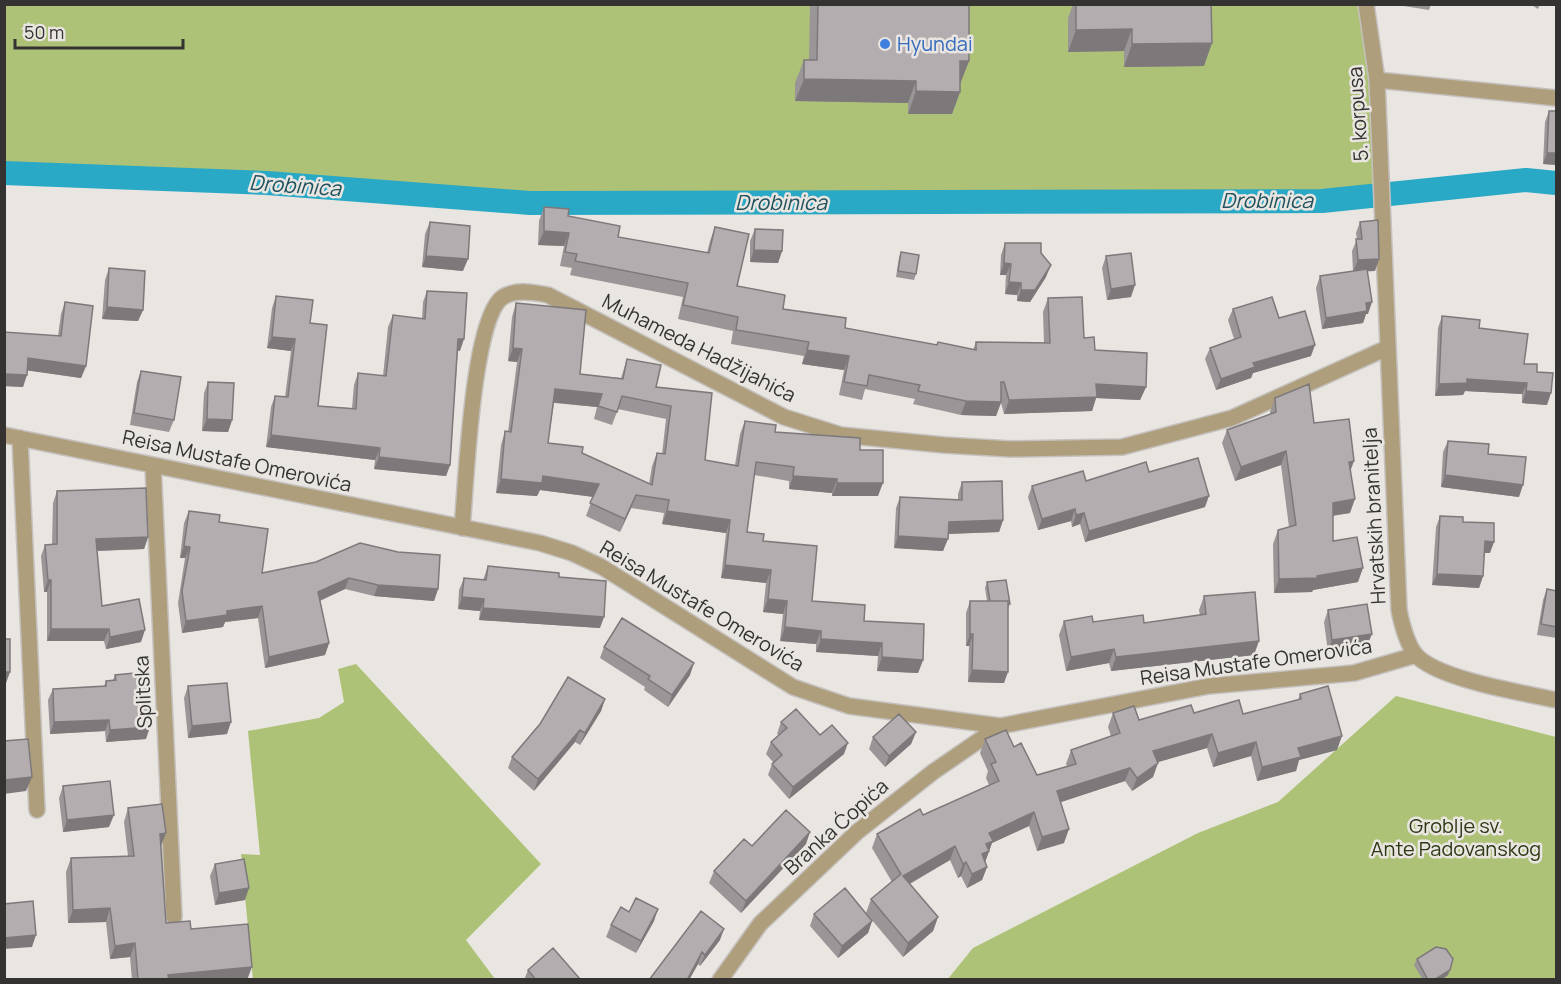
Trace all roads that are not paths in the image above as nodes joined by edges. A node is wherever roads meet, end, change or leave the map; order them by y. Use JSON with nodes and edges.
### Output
{"nodes":[{"id":1,"x":1366,"y":4,"type":"edge"},
{"id":2,"x":1377,"y":80,"type":"junction"},
{"id":3,"x":1557,"y":98,"type":"edge"},
{"id":4,"x":1385,"y":222,"type":"joint"},
{"id":5,"x":1387,"y":348,"type":"junction"},
{"id":6,"x":12,"y":437,"type":"edge"},
{"id":7,"x":153,"y":465,"type":"junction"},
{"id":8,"x":462,"y":528,"type":"junction"},
{"id":9,"x":1416,"y":655,"type":"junction"},
{"id":10,"x":1557,"y":700,"type":"edge"},
{"id":11,"x":1000,"y":726,"type":"junction"},
{"id":12,"x":37,"y":810,"type":"dead end"},
{"id":13,"x":174,"y":917,"type":"dead end"},
{"id":14,"x":720,"y":980,"type":"edge"}],
"edges":[{"from":1,"to":2,"type":"street","name":"5. korpusa"},
{"from":2,"to":3,"type":"street"},
{"from":2,"to":4,"type":"street","name":"5. korpusa"},
{"from":4,"to":5,"type":"street","name":"Hrvatskih branitelja"},
{"from":5,"to":8,"type":"street","name":"Muhameda Hadžijahića"},
{"from":5,"to":9,"type":"street","name":"Hrvatskih branitelja"},
{"from":6,"to":7,"type":"street","name":"Reisa Mustafe Omerovića"},
{"from":6,"to":12,"type":"street"},
{"from":7,"to":8,"type":"street","name":"Reisa Mustafe Omerovića"},
{"from":7,"to":13,"type":"street","name":"Splitska"},
{"from":8,"to":11,"type":"street","name":"Reisa Mustafe Omerovića"},
{"from":9,"to":10,"type":"street"},
{"from":9,"to":11,"type":"street","name":"Reisa Mustafe Omerovića"},
{"from":11,"to":14,"type":"street","name":"Branka Ćopića"}]}
